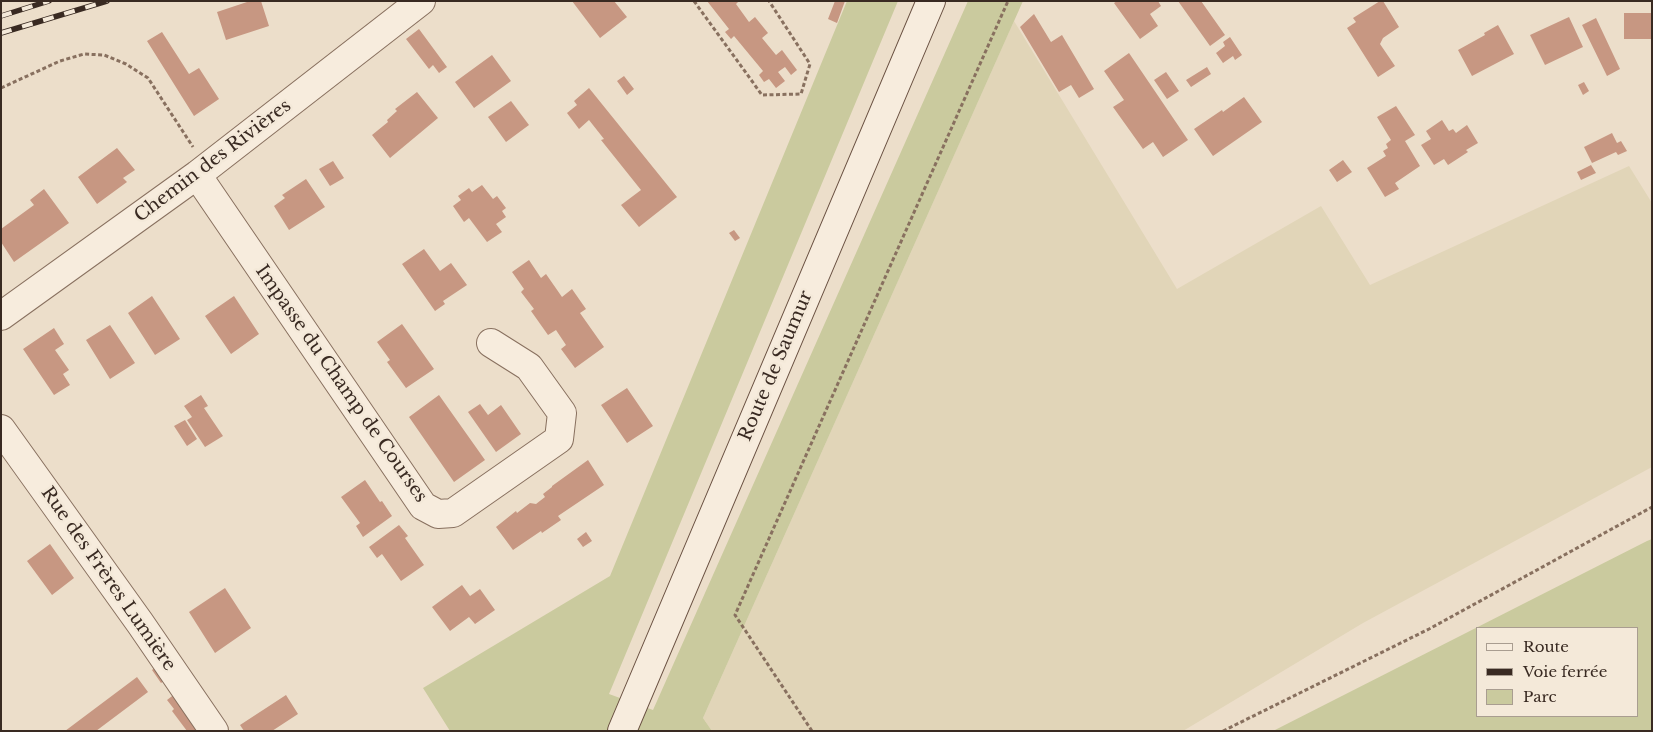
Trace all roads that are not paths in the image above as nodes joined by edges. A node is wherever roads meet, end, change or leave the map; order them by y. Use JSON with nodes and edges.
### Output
{"nodes":[{"id":1,"x":421,"y":1,"type":"edge"},
{"id":2,"x":930,"y":1,"type":"edge"},
{"id":3,"x":197,"y":175,"type":"junction"},
{"id":4,"x":1,"y":316,"type":"edge"},
{"id":5,"x":491,"y":343,"type":"dead end"},
{"id":6,"x":1,"y":428,"type":"edge"},
{"id":7,"x":214,"y":731,"type":"edge"},
{"id":8,"x":622,"y":731,"type":"edge"}],
"edges":[{"from":1,"to":3,"type":"street","name":"Chemin des Rivières"},
{"from":2,"to":8,"type":"street","name":"Route de Saumur"},
{"from":3,"to":4,"type":"street","name":"Chemin des Rivières"},
{"from":3,"to":5,"type":"street","name":"Impasse du Champ de Courses"},
{"from":6,"to":7,"type":"street","name":"Rue des Frères Lumière"}]}
